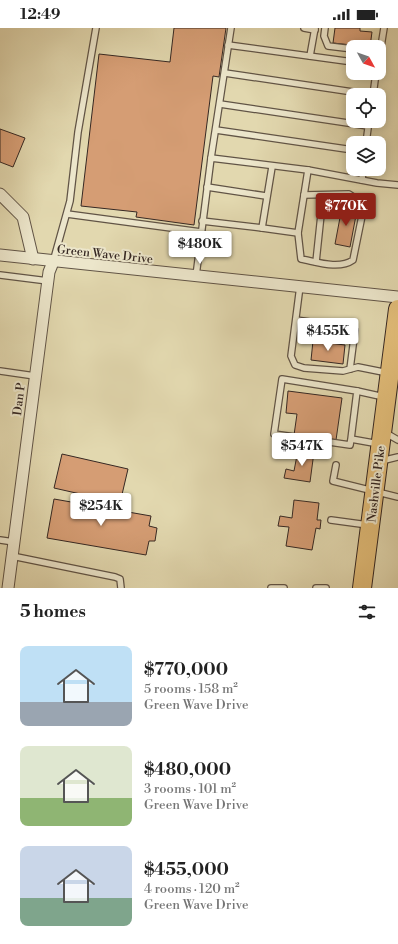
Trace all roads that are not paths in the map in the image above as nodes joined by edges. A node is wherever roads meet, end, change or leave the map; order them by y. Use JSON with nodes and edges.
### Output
{"nodes":[{"id":1,"x":96,"y":28,"type":"edge"},
{"id":2,"x":231,"y":28,"type":"edge"},
{"id":3,"x":304,"y":28,"type":"edge"},
{"id":4,"x":325,"y":28,"type":"edge"},
{"id":5,"x":384,"y":28,"type":"edge"},
{"id":6,"x":315,"y":29,"type":"edge"},
{"id":7,"x":382,"y":40,"type":"edge"},
{"id":8,"x":228,"y":45,"type":"junction"},
{"id":9,"x":346,"y":48,"type":"edge"},
{"id":10,"x":310,"y":56,"type":"junction"},
{"id":11,"x":346,"y":61,"type":"edge"},
{"id":12,"x":225,"y":73,"type":"junction"},
{"id":13,"x":346,"y":91,"type":"edge"},
{"id":14,"x":220,"y":104,"type":"junction"},
{"id":15,"x":346,"y":120,"type":"edge"},
{"id":16,"x":216,"y":130,"type":"junction"},
{"id":17,"x":346,"y":149,"type":"edge"},
{"id":18,"x":211,"y":158,"type":"junction"},
{"id":19,"x":272,"y":167,"type":"junction"},
{"id":20,"x":308,"y":170,"type":"junction"},
{"id":21,"x":363,"y":176,"type":"edge"},
{"id":22,"x":362,"y":180,"type":"junction"},
{"id":23,"x":398,"y":185,"type":"edge"},
{"id":24,"x":207,"y":187,"type":"junction"},
{"id":25,"x":0,"y":194,"type":"edge"},
{"id":26,"x":266,"y":196,"type":"junction"},
{"id":27,"x":304,"y":196,"type":"junction"},
{"id":28,"x":323,"y":196,"type":"junction"},
{"id":29,"x":67,"y":214,"type":"junction"},
{"id":30,"x":202,"y":220,"type":"junction"},
{"id":31,"x":262,"y":228,"type":"junction"},
{"id":32,"x":201,"y":232,"type":"junction"},
{"id":33,"x":298,"y":233,"type":"junction"},
{"id":34,"x":0,"y":255,"type":"edge"},
{"id":35,"x":34,"y":259,"type":"junction"},
{"id":36,"x":316,"y":262,"type":"junction"},
{"id":37,"x":50,"y":271,"type":"junction"},
{"id":38,"x":0,"y":275,"type":"edge"},
{"id":39,"x":196,"y":276,"type":"junction"},
{"id":40,"x":300,"y":286,"type":"junction"},
{"id":41,"x":398,"y":297,"type":"edge"},
{"id":42,"x":398,"y":310,"type":"edge"},
{"id":43,"x":296,"y":320,"type":"junction"},
{"id":44,"x":350,"y":369,"type":"junction"},
{"id":45,"x":0,"y":371,"type":"edge"},
{"id":46,"x":35,"y":376,"type":"junction"},
{"id":47,"x":391,"y":384,"type":"edge"},
{"id":48,"x":357,"y":391,"type":"junction"},
{"id":49,"x":351,"y":438,"type":"junction"},
{"id":50,"x":385,"y":444,"type":"edge"},
{"id":51,"x":398,"y":457,"type":"edge"},
{"id":52,"x":336,"y":465,"type":"dead end"},
{"id":53,"x":375,"y":492,"type":"junction"},
{"id":54,"x":398,"y":497,"type":"edge"},
{"id":55,"x":331,"y":520,"type":"dead end"},
{"id":56,"x":371,"y":525,"type":"junction"},
{"id":57,"x":0,"y":540,"type":"edge"},
{"id":58,"x":14,"y":542,"type":"junction"},
{"id":59,"x":12,"y":556,"type":"junction"},
{"id":60,"x":8,"y":588,"type":"edge"},
{"id":61,"x":121,"y":588,"type":"edge"},
{"id":62,"x":271,"y":588,"type":"edge"},
{"id":63,"x":284,"y":588,"type":"edge"},
{"id":64,"x":316,"y":588,"type":"edge"},
{"id":65,"x":326,"y":588,"type":"edge"},
{"id":66,"x":362,"y":588,"type":"edge"}],
"edges":[{"from":1,"to":29,"type":"lane"},
{"from":2,"to":8,"type":"lane"},
{"from":3,"to":6,"type":"lane"},
{"from":4,"to":9,"type":"lane"},
{"from":5,"to":7,"type":"lane"},
{"from":6,"to":10,"type":"lane"},
{"from":8,"to":10,"type":"lane"},
{"from":8,"to":12,"type":"lane"},
{"from":10,"to":11,"type":"lane"},
{"from":12,"to":13,"type":"lane"},
{"from":12,"to":14,"type":"lane"},
{"from":14,"to":15,"type":"lane"},
{"from":14,"to":16,"type":"lane"},
{"from":16,"to":17,"type":"lane"},
{"from":16,"to":18,"type":"lane"},
{"from":18,"to":19,"type":"lane"},
{"from":18,"to":24,"type":"lane"},
{"from":19,"to":20,"type":"lane"},
{"from":19,"to":26,"type":"lane"},
{"from":20,"to":22,"type":"lane"},
{"from":20,"to":27,"type":"lane"},
{"from":21,"to":22,"type":"lane"},
{"from":22,"to":23,"type":"lane"},
{"from":24,"to":26,"type":"lane"},
{"from":24,"to":30,"type":"lane"},
{"from":25,"to":35,"type":"street"},
{"from":26,"to":31,"type":"lane"},
{"from":27,"to":28,"type":"lane"},
{"from":27,"to":33,"type":"lane"},
{"from":28,"to":36,"type":"lane"},
{"from":28,"to":36,"type":"lane"},
{"from":29,"to":32,"type":"lane"},
{"from":29,"to":37,"type":"lane"},
{"from":30,"to":31,"type":"lane"},
{"from":30,"to":32,"type":"lane"},
{"from":31,"to":33,"type":"lane"},
{"from":32,"to":39,"type":"lane"},
{"from":33,"to":36,"type":"lane"},
{"from":34,"to":35,"type":"street","name":"Green Wave Drive"},
{"from":35,"to":37,"type":"street","name":"Green Wave Drive"},
{"from":37,"to":38,"type":"lane"},
{"from":37,"to":39,"type":"street","name":"Green Wave Drive"},
{"from":37,"to":46,"type":"street","name":"Dan P"},
{"from":39,"to":40,"type":"street","name":"Green Wave Drive"},
{"from":40,"to":41,"type":"street","name":"Green Wave Drive"},
{"from":40,"to":43,"type":"lane"},
{"from":42,"to":47,"type":"main road","name":"Nashville Pike"},
{"from":43,"to":44,"type":"lane"},
{"from":43,"to":44,"type":"lane"},
{"from":44,"to":47,"type":"lane"},
{"from":45,"to":46,"type":"lane"},
{"from":46,"to":58,"type":"street","name":"Dan P"},
{"from":47,"to":48,"type":"lane"},
{"from":47,"to":50,"type":"main road","name":"Nashville Pike"},
{"from":48,"to":49,"type":"lane"},
{"from":48,"to":49,"type":"lane"},
{"from":49,"to":50,"type":"lane"},
{"from":50,"to":51,"type":"lane"},
{"from":50,"to":53,"type":"main road","name":"Nashville Pike"},
{"from":52,"to":53,"type":"lane"},
{"from":53,"to":54,"type":"lane"},
{"from":53,"to":56,"type":"main road","name":"Nashville Pike"},
{"from":55,"to":56,"type":"lane"},
{"from":56,"to":66,"type":"main road","name":"Nashville Pike"},
{"from":57,"to":58,"type":"lane"},
{"from":58,"to":59,"type":"street","name":"Dan P"},
{"from":59,"to":60,"type":"street","name":"Dan P"},
{"from":59,"to":61,"type":"lane"},
{"from":62,"to":63,"type":"lane"},
{"from":64,"to":65,"type":"lane"}]}
